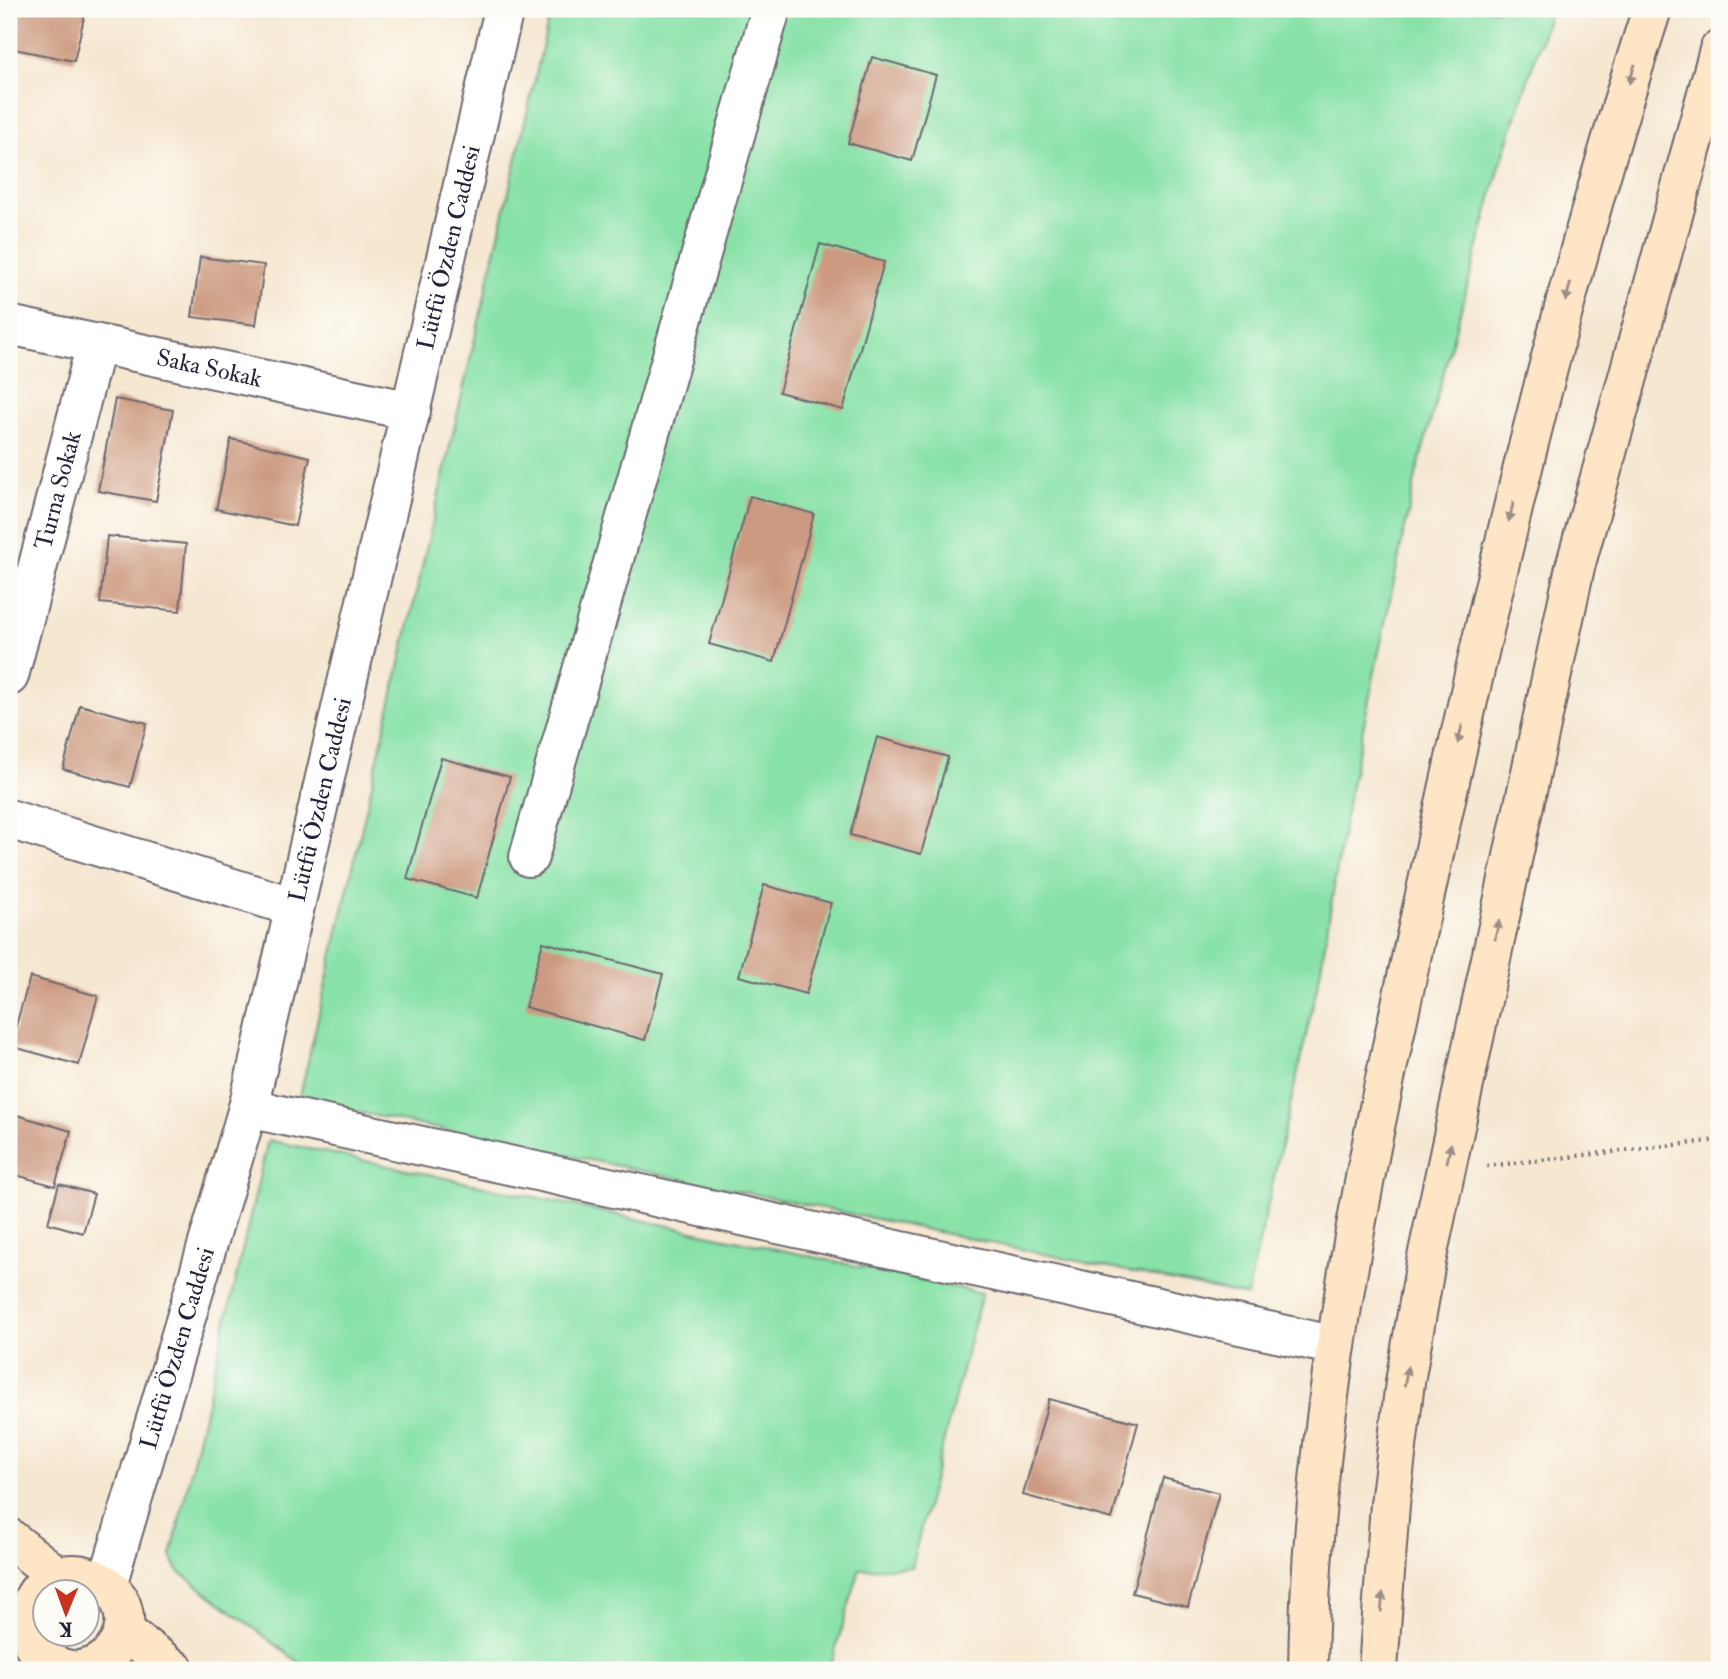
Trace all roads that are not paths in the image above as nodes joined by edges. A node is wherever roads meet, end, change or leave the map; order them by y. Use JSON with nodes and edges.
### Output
{"nodes":[{"id":1,"x":504,"y":9,"type":"edge"},
{"id":2,"x":771,"y":9,"type":"edge"},
{"id":3,"x":1653,"y":9,"type":"edge"},
{"id":4,"x":1719,"y":50,"type":"edge"},
{"id":5,"x":9,"y":325,"type":"edge"},
{"id":6,"x":96,"y":344,"type":"junction"},
{"id":7,"x":411,"y":411,"type":"junction"},
{"id":8,"x":9,"y":672,"type":"edge"},
{"id":9,"x":9,"y":820,"type":"edge"},
{"id":10,"x":529,"y":857,"type":"dead end"},
{"id":11,"x":294,"y":907,"type":"junction"},
{"id":12,"x":248,"y":1108,"type":"junction"},
{"id":13,"x":1336,"y":1346,"type":"junction"},
{"id":14,"x":9,"y":1538,"type":"edge"},
{"id":15,"x":59,"y":1577,"type":"junction"},
{"id":16,"x":107,"y":1585,"type":"junction"},
{"id":17,"x":18,"y":1607,"type":"edge"},
{"id":18,"x":124,"y":1631,"type":"junction"},
{"id":19,"x":70,"y":1668,"type":"edge"},
{"id":20,"x":175,"y":1670,"type":"edge"},
{"id":21,"x":1308,"y":1670,"type":"edge"},
{"id":22,"x":1378,"y":1670,"type":"edge"}],
"edges":[{"from":1,"to":7,"type":"street","name":"Lütfü Özden Caddesi"},
{"from":2,"to":10,"type":"street"},
{"from":3,"to":13,"type":"main road","one_way":true},
{"from":22,"to":4,"type":"main road","one_way":true},
{"from":5,"to":6,"type":"street","name":"Saka Sokak"},
{"from":6,"to":7,"type":"street","name":"Saka Sokak"},
{"from":6,"to":8,"type":"street","name":"Turna Sokak"},
{"from":7,"to":11,"type":"street","name":"Lütfü Özden Caddesi"},
{"from":9,"to":11,"type":"street"},
{"from":11,"to":12,"type":"street","name":"Lütfü Özden Caddesi"},
{"from":12,"to":13,"type":"street"},
{"from":12,"to":16,"type":"street","name":"Lütfü Özden Caddesi"},
{"from":13,"to":21,"type":"main road"},
{"from":14,"to":15,"type":"main road"},
{"from":15,"to":16,"type":"main road"},
{"from":15,"to":17,"type":"main road"},
{"from":16,"to":18,"type":"main road"},
{"from":17,"to":19,"type":"main road"},
{"from":18,"to":19,"type":"main road"},
{"from":18,"to":20,"type":"main road"}]}
